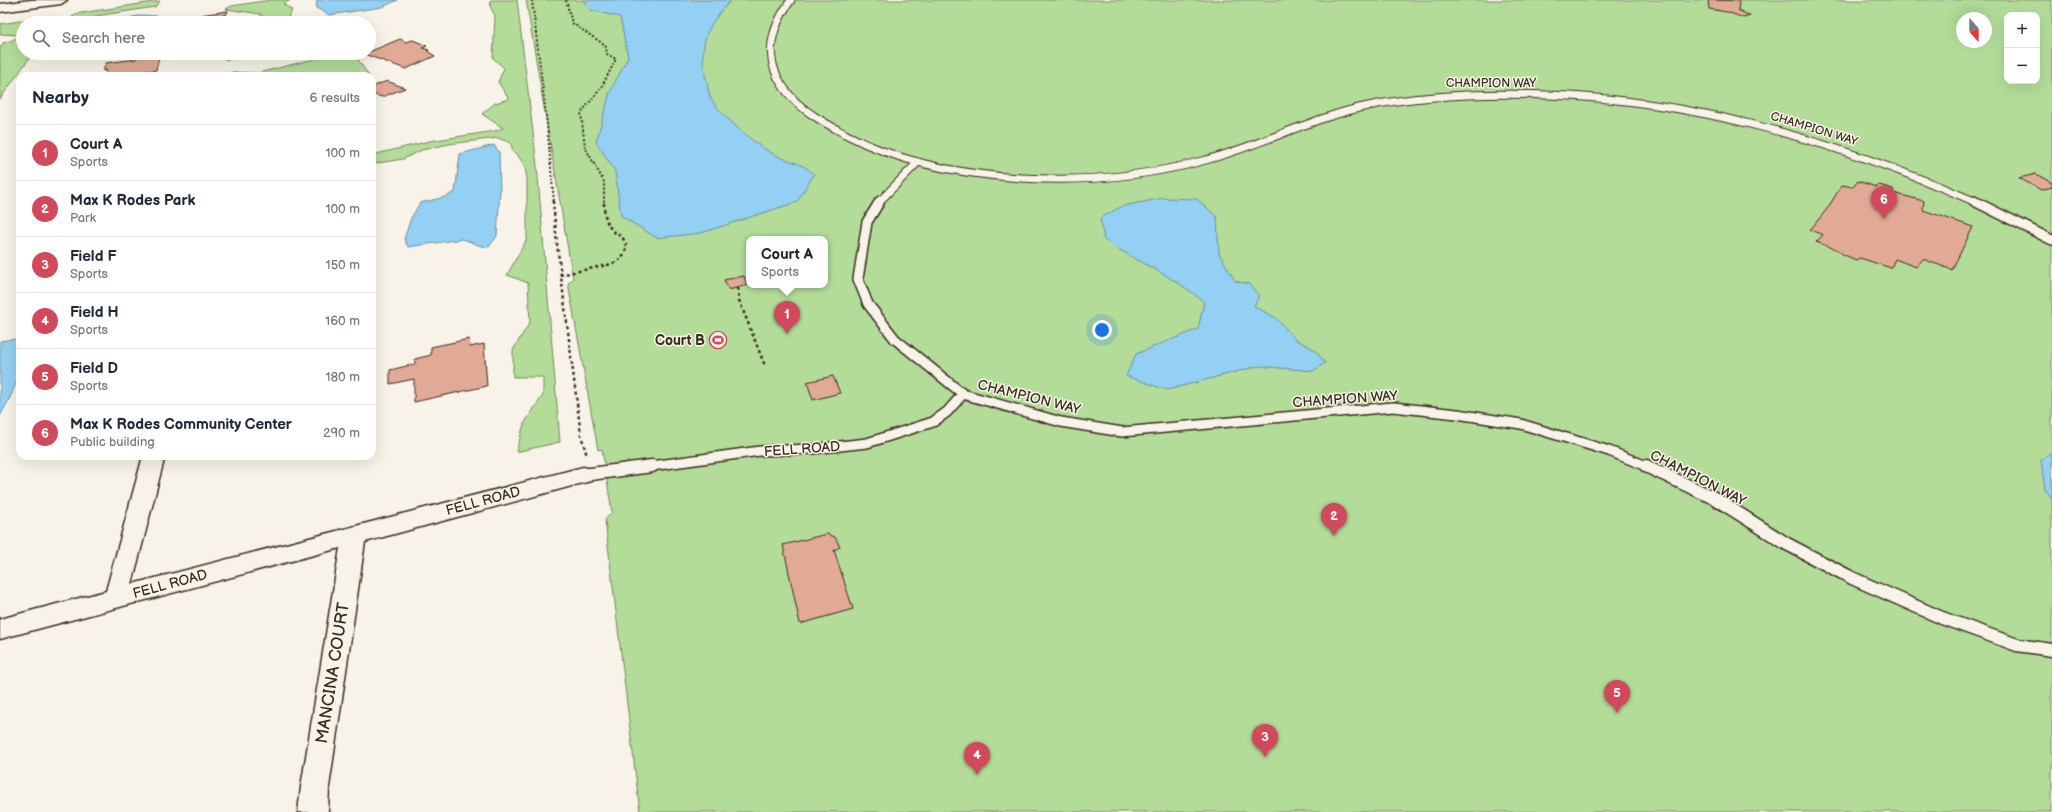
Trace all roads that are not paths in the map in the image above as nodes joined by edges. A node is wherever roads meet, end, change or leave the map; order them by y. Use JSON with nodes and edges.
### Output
{"nodes":[{"id":1,"x":62,"y":0,"type":"edge"},
{"id":2,"x":791,"y":0,"type":"edge"},
{"id":3,"x":0,"y":8,"type":"edge"},
{"id":4,"x":918,"y":162,"type":"junction"},
{"id":5,"x":2052,"y":240,"type":"edge"},
{"id":6,"x":963,"y":394,"type":"junction"},
{"id":7,"x":153,"y":460,"type":"edge"},
{"id":8,"x":587,"y":474,"type":"joint"},
{"id":9,"x":354,"y":535,"type":"junction"},
{"id":10,"x":116,"y":598,"type":"junction"},
{"id":11,"x":0,"y":629,"type":"edge"},
{"id":12,"x":2052,"y":650,"type":"edge"},
{"id":13,"x":313,"y":812,"type":"edge"}],
"edges":[{"from":1,"to":3,"type":"street"},
{"from":2,"to":4,"type":"lane","name":"CHAMPION WAY"},
{"from":4,"to":5,"type":"lane","name":"CHAMPION WAY"},
{"from":4,"to":6,"type":"lane","name":"CHAMPION WAY"},
{"from":6,"to":8,"type":"lane","name":"FELL ROAD"},
{"from":6,"to":12,"type":"lane","name":"CHAMPION WAY"},
{"from":7,"to":10,"type":"street"},
{"from":8,"to":9,"type":"street","name":"FELL ROAD"},
{"from":9,"to":10,"type":"street","name":"FELL ROAD"},
{"from":9,"to":13,"type":"street","name":"MANCINA COURT"},
{"from":10,"to":11,"type":"street","name":"FELL ROAD"}]}
